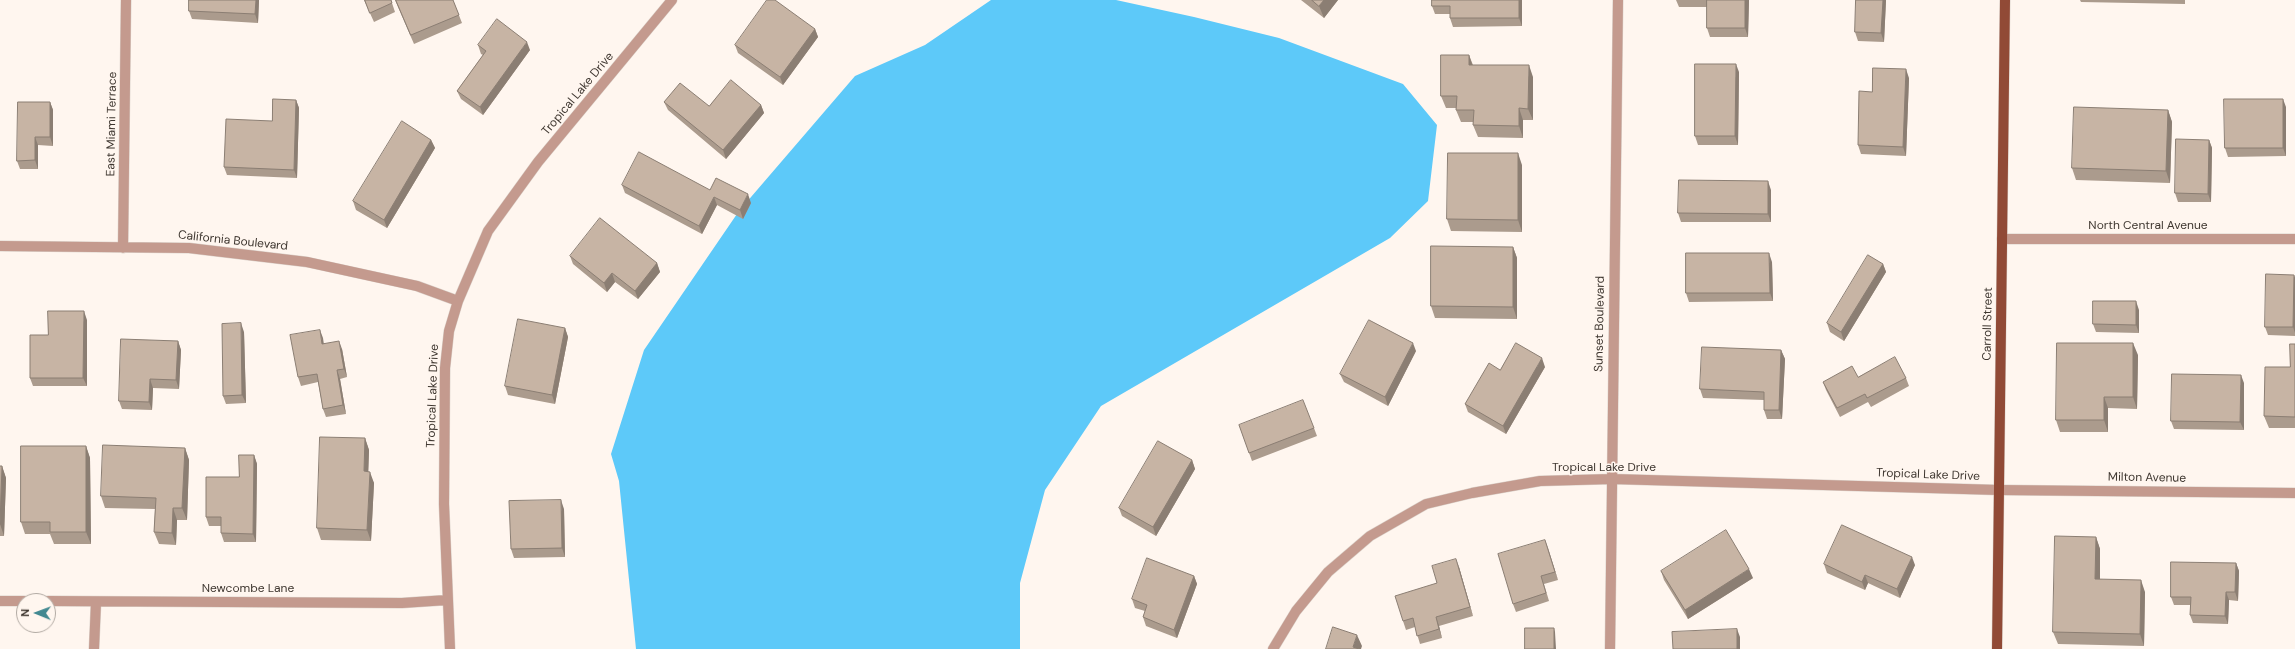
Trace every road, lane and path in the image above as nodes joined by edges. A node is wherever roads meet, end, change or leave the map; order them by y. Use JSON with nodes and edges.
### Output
{"nodes":[{"id":1,"x":126,"y":0,"type":"edge"},
{"id":2,"x":1618,"y":0,"type":"edge"},
{"id":3,"x":2005,"y":0,"type":"edge"},
{"id":4,"x":667,"y":2,"type":"edge"},
{"id":5,"x":2002,"y":239,"type":"junction"},
{"id":6,"x":2295,"y":239,"type":"edge"},
{"id":7,"x":0,"y":246,"type":"edge"},
{"id":8,"x":124,"y":248,"type":"junction"},
{"id":9,"x":458,"y":301,"type":"junction"},
{"id":10,"x":1612,"y":479,"type":"junction"},
{"id":11,"x":1999,"y":490,"type":"junction"},
{"id":12,"x":2295,"y":493,"type":"edge"},
{"id":13,"x":447,"y":600,"type":"junction"},
{"id":14,"x":0,"y":601,"type":"edge"},
{"id":15,"x":16,"y":601,"type":"edge"},
{"id":16,"x":56,"y":601,"type":"edge"},
{"id":17,"x":96,"y":602,"type":"junction"},
{"id":18,"x":94,"y":649,"type":"edge"},
{"id":19,"x":450,"y":649,"type":"edge"},
{"id":20,"x":1273,"y":649,"type":"edge"},
{"id":21,"x":1610,"y":649,"type":"edge"},
{"id":22,"x":1997,"y":649,"type":"edge"}],
"edges":[{"from":1,"to":8,"type":"street","name":"East Miami Terrace"},
{"from":2,"to":10,"type":"street","name":"Sunset Boulevard"},
{"from":3,"to":5,"type":"main road","name":"Carroll Street"},
{"from":4,"to":9,"type":"street","name":"Tropical Lake Drive"},
{"from":5,"to":6,"type":"street","name":"North Central Avenue"},
{"from":5,"to":11,"type":"main road","name":"Carroll Street"},
{"from":7,"to":8,"type":"street","name":"California Boulevard"},
{"from":8,"to":9,"type":"street","name":"California Boulevard"},
{"from":9,"to":13,"type":"street","name":"Tropical Lake Drive"},
{"from":10,"to":11,"type":"street","name":"Tropical Lake Drive"},
{"from":10,"to":20,"type":"street","name":"Tropical Lake Drive"},
{"from":10,"to":21,"type":"street","name":"Sunset Boulevard"},
{"from":11,"to":12,"type":"street","name":"Milton Avenue"},
{"from":11,"to":22,"type":"main road","name":"Carroll Street"},
{"from":13,"to":17,"type":"street","name":"Newcombe Lane"},
{"from":13,"to":19,"type":"street","name":"Tropical Lake Drive"},
{"from":14,"to":15,"type":"street"},
{"from":16,"to":17,"type":"street","name":"Newcombe Lane"},
{"from":17,"to":18,"type":"street"}]}
